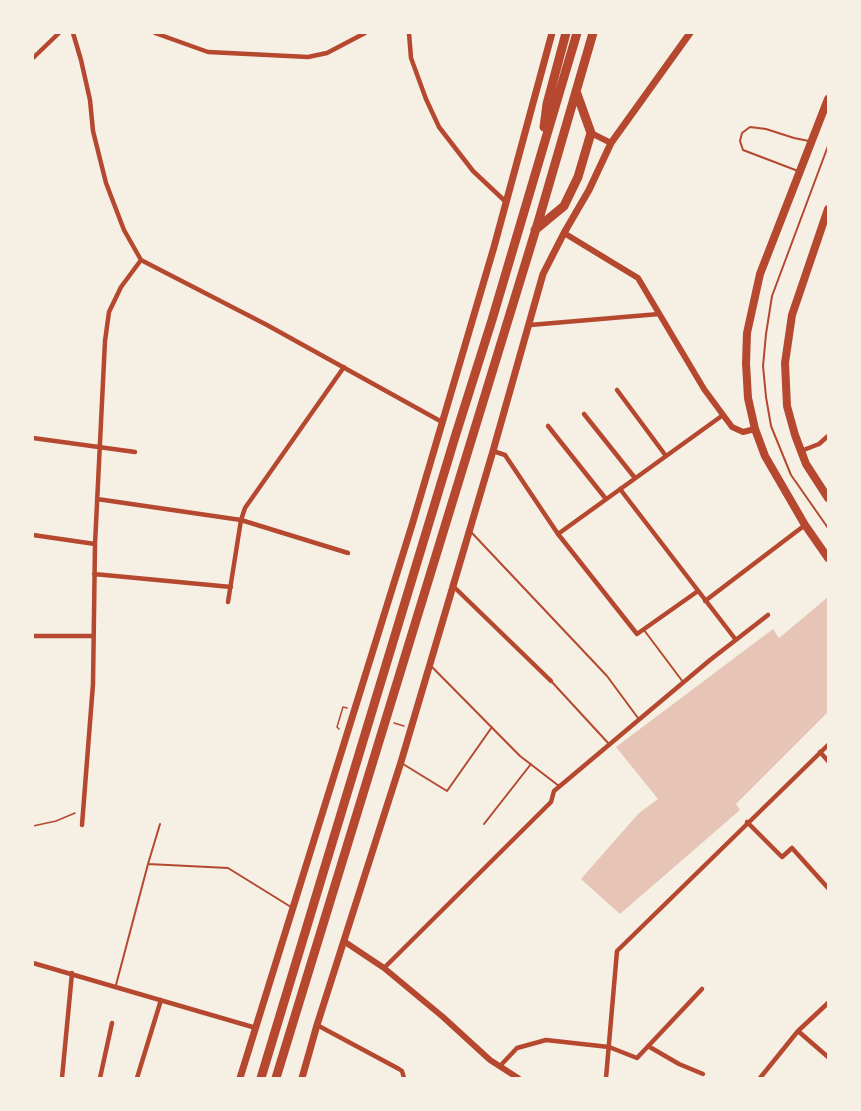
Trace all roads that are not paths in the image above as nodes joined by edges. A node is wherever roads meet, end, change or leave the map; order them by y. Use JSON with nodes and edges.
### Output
{"nodes":[{"id":1,"x":59,"y":33,"type":"edge"},
{"id":2,"x":73,"y":33,"type":"edge"},
{"id":3,"x":156,"y":33,"type":"edge"},
{"id":4,"x":365,"y":33,"type":"edge"},
{"id":5,"x":409,"y":33,"type":"edge"},
{"id":6,"x":552,"y":33,"type":"edge"},
{"id":7,"x":566,"y":33,"type":"edge"},
{"id":8,"x":577,"y":33,"type":"edge"},
{"id":9,"x":593,"y":33,"type":"edge"},
{"id":10,"x":690,"y":33,"type":"edge"},
{"id":11,"x":33,"y":58,"type":"edge"},
{"id":12,"x":538,"y":83,"type":"junction"},
{"id":13,"x":552,"y":85,"type":"junction"},
{"id":14,"x":576,"y":91,"type":"junction"},
{"id":15,"x":828,"y":99,"type":"edge"},
{"id":16,"x":591,"y":133,"type":"junction"},
{"id":17,"x":813,"y":141,"type":"junction"},
{"id":18,"x":611,"y":144,"type":"junction"},
{"id":19,"x":828,"y":146,"type":"edge"},
{"id":20,"x":541,"y":153,"type":"junction"},
{"id":21,"x":801,"y":172,"type":"junction"},
{"id":22,"x":506,"y":202,"type":"junction"},
{"id":23,"x":828,"y":209,"type":"edge"},
{"id":24,"x":535,"y":230,"type":"junction"},
{"id":25,"x":564,"y":233,"type":"junction"},
{"id":26,"x":141,"y":260,"type":"junction"},
{"id":27,"x":659,"y":314,"type":"junction"},
{"id":28,"x":530,"y":325,"type":"junction"},
{"id":29,"x":344,"y":367,"type":"junction"},
{"id":30,"x":617,"y":390,"type":"dead end"},
{"id":31,"x":584,"y":414,"type":"dead end"},
{"id":32,"x":723,"y":415,"type":"junction"},
{"id":33,"x":442,"y":422,"type":"junction"},
{"id":34,"x":548,"y":426,"type":"dead end"},
{"id":35,"x":755,"y":429,"type":"junction"},
{"id":36,"x":828,"y":436,"type":"edge"},
{"id":37,"x":33,"y":438,"type":"edge"},
{"id":38,"x":99,"y":448,"type":"junction"},
{"id":39,"x":494,"y":451,"type":"junction"},
{"id":40,"x":801,"y":451,"type":"junction"},
{"id":41,"x":135,"y":452,"type":"dead end"},
{"id":42,"x":666,"y":456,"type":"junction"},
{"id":43,"x":635,"y":478,"type":"junction"},
{"id":44,"x":620,"y":489,"type":"junction"},
{"id":45,"x":828,"y":498,"type":"edge"},
{"id":46,"x":97,"y":500,"type":"junction"},
{"id":47,"x":606,"y":500,"type":"junction"},
{"id":48,"x":241,"y":520,"type":"junction"},
{"id":49,"x":805,"y":525,"type":"junction"},
{"id":50,"x":828,"y":528,"type":"edge"},
{"id":51,"x":470,"y":531,"type":"junction"},
{"id":52,"x":558,"y":534,"type":"junction"},
{"id":53,"x":33,"y":535,"type":"edge"},
{"id":54,"x":94,"y":544,"type":"junction"},
{"id":55,"x":348,"y":553,"type":"dead end"},
{"id":56,"x":828,"y":558,"type":"edge"},
{"id":57,"x":94,"y":574,"type":"junction"},
{"id":58,"x":452,"y":585,"type":"junction"},
{"id":59,"x":231,"y":587,"type":"junction"},
{"id":60,"x":698,"y":591,"type":"junction"},
{"id":61,"x":705,"y":601,"type":"junction"},
{"id":62,"x":228,"y":602,"type":"dead end"},
{"id":63,"x":768,"y":615,"type":"dead end"},
{"id":64,"x":644,"y":630,"type":"junction"},
{"id":65,"x":33,"y":636,"type":"edge"},
{"id":66,"x":93,"y":636,"type":"junction"},
{"id":67,"x":736,"y":640,"type":"junction"},
{"id":68,"x":430,"y":665,"type":"junction"},
{"id":69,"x":551,"y":681,"type":"joint"},
{"id":70,"x":683,"y":682,"type":"junction"},
{"id":71,"x":639,"y":719,"type":"junction"},
{"id":72,"x":492,"y":727,"type":"junction"},
{"id":73,"x":609,"y":744,"type":"junction"},
{"id":74,"x":828,"y":745,"type":"edge"},
{"id":75,"x":820,"y":752,"type":"junction"},
{"id":76,"x":828,"y":760,"type":"edge"},
{"id":77,"x":401,"y":762,"type":"junction"},
{"id":78,"x":531,"y":764,"type":"junction"},
{"id":79,"x":559,"y":787,"type":"junction"},
{"id":80,"x":747,"y":822,"type":"junction"},
{"id":81,"x":160,"y":824,"type":"dead end"},
{"id":82,"x":484,"y":824,"type":"dead end"},
{"id":83,"x":82,"y":825,"type":"dead end"},
{"id":84,"x":148,"y":864,"type":"junction"},
{"id":85,"x":828,"y":888,"type":"edge"},
{"id":86,"x":293,"y":909,"type":"junction"},
{"id":87,"x":345,"y":942,"type":"junction"},
{"id":88,"x":33,"y":963,"type":"edge"},
{"id":89,"x":384,"y":968,"type":"junction"},
{"id":90,"x":72,"y":973,"type":"junction"},
{"id":91,"x":115,"y":987,"type":"junction"},
{"id":92,"x":702,"y":989,"type":"dead end"},
{"id":93,"x":161,"y":1000,"type":"junction"},
{"id":94,"x":828,"y":1003,"type":"edge"},
{"id":95,"x":112,"y":1023,"type":"dead end"},
{"id":96,"x":317,"y":1025,"type":"junction"},
{"id":97,"x":256,"y":1028,"type":"junction"},
{"id":98,"x":798,"y":1031,"type":"junction"},
{"id":99,"x":648,"y":1046,"type":"junction"},
{"id":100,"x":609,"y":1047,"type":"junction"},
{"id":101,"x":828,"y":1057,"type":"edge"},
{"id":102,"x":500,"y":1066,"type":"junction"},
{"id":103,"x":703,"y":1074,"type":"dead end"},
{"id":104,"x":62,"y":1078,"type":"edge"},
{"id":105,"x":100,"y":1078,"type":"edge"},
{"id":106,"x":137,"y":1078,"type":"edge"},
{"id":107,"x":240,"y":1078,"type":"edge"},
{"id":108,"x":261,"y":1078,"type":"edge"},
{"id":109,"x":276,"y":1078,"type":"edge"},
{"id":110,"x":302,"y":1078,"type":"edge"},
{"id":111,"x":405,"y":1078,"type":"edge"},
{"id":112,"x":518,"y":1078,"type":"edge"},
{"id":113,"x":606,"y":1078,"type":"edge"},
{"id":114,"x":760,"y":1078,"type":"edge"}],
"edges":[{"from":1,"to":11,"type":"street"},
{"from":2,"to":26,"type":"street"},
{"from":3,"to":4,"type":"street"},
{"from":5,"to":22,"type":"street"},
{"from":6,"to":12,"type":"main road"},
{"from":7,"to":13,"type":"highway"},
{"from":8,"to":20,"type":"highway"},
{"from":9,"to":14,"type":"highway"},
{"from":10,"to":18,"type":"main road"},
{"from":12,"to":13,"type":"street"},
{"from":12,"to":22,"type":"main road"},
{"from":13,"to":20,"type":"highway"},
{"from":14,"to":16,"type":"highway"},
{"from":14,"to":24,"type":"highway"},
{"from":15,"to":17,"type":"main road"},
{"from":16,"to":18,"type":"street"},
{"from":16,"to":24,"type":"highway"},
{"from":17,"to":21,"type":"main road"},
{"from":17,"to":21,"type":"lane"},
{"from":18,"to":25,"type":"main road"},
{"from":19,"to":50,"type":"lane"},
{"from":20,"to":108,"type":"highway"},
{"from":21,"to":35,"type":"main road"},
{"from":22,"to":33,"type":"main road"},
{"from":23,"to":40,"type":"main road"},
{"from":24,"to":109,"type":"highway"},
{"from":25,"to":27,"type":"street"},
{"from":25,"to":28,"type":"main road"},
{"from":26,"to":29,"type":"street"},
{"from":26,"to":38,"type":"street"},
{"from":27,"to":28,"type":"street"},
{"from":27,"to":32,"type":"street"},
{"from":28,"to":39,"type":"main road"},
{"from":29,"to":33,"type":"street"},
{"from":29,"to":48,"type":"street"},
{"from":30,"to":42,"type":"street"},
{"from":31,"to":43,"type":"street"},
{"from":32,"to":35,"type":"street"},
{"from":32,"to":42,"type":"street"},
{"from":33,"to":86,"type":"main road"},
{"from":34,"to":47,"type":"street"},
{"from":35,"to":49,"type":"main road"},
{"from":36,"to":40,"type":"street"},
{"from":37,"to":38,"type":"street"},
{"from":38,"to":41,"type":"street"},
{"from":38,"to":46,"type":"street"},
{"from":39,"to":51,"type":"main road"},
{"from":39,"to":52,"type":"street"},
{"from":40,"to":45,"type":"main road"},
{"from":42,"to":43,"type":"street"},
{"from":43,"to":44,"type":"street"},
{"from":44,"to":47,"type":"street"},
{"from":44,"to":60,"type":"street"},
{"from":46,"to":48,"type":"street"},
{"from":46,"to":54,"type":"street"},
{"from":47,"to":52,"type":"street"},
{"from":48,"to":55,"type":"street"},
{"from":48,"to":59,"type":"street"},
{"from":49,"to":56,"type":"main road"},
{"from":49,"to":61,"type":"street"},
{"from":51,"to":58,"type":"main road"},
{"from":51,"to":71,"type":"lane"},
{"from":52,"to":64,"type":"street"},
{"from":53,"to":54,"type":"street"},
{"from":54,"to":57,"type":"street"},
{"from":57,"to":59,"type":"street"},
{"from":57,"to":66,"type":"street"},
{"from":58,"to":68,"type":"main road"},
{"from":58,"to":69,"type":"street"},
{"from":59,"to":62,"type":"street"},
{"from":60,"to":61,"type":"street"},
{"from":60,"to":64,"type":"street"},
{"from":61,"to":67,"type":"street"},
{"from":63,"to":67,"type":"street"},
{"from":64,"to":70,"type":"lane"},
{"from":65,"to":66,"type":"street"},
{"from":66,"to":83,"type":"street"},
{"from":67,"to":70,"type":"street"},
{"from":68,"to":72,"type":"lane"},
{"from":68,"to":77,"type":"main road"},
{"from":69,"to":73,"type":"lane"},
{"from":70,"to":71,"type":"street"},
{"from":71,"to":73,"type":"street"},
{"from":72,"to":77,"type":"lane"},
{"from":72,"to":78,"type":"lane"},
{"from":73,"to":79,"type":"street"},
{"from":74,"to":75,"type":"street"},
{"from":75,"to":76,"type":"street"},
{"from":75,"to":80,"type":"street"},
{"from":77,"to":87,"type":"main road"},
{"from":78,"to":79,"type":"lane"},
{"from":78,"to":82,"type":"lane"},
{"from":79,"to":89,"type":"street"},
{"from":80,"to":85,"type":"street"},
{"from":80,"to":100,"type":"street"},
{"from":81,"to":84,"type":"lane"},
{"from":84,"to":86,"type":"lane"},
{"from":84,"to":91,"type":"lane"},
{"from":86,"to":97,"type":"main road"},
{"from":87,"to":89,"type":"street"},
{"from":87,"to":96,"type":"main road"},
{"from":88,"to":90,"type":"street"},
{"from":89,"to":102,"type":"street"},
{"from":90,"to":91,"type":"street"},
{"from":90,"to":104,"type":"street"},
{"from":91,"to":93,"type":"street"},
{"from":92,"to":99,"type":"street"},
{"from":93,"to":97,"type":"street"},
{"from":93,"to":106,"type":"street"},
{"from":94,"to":98,"type":"street"},
{"from":95,"to":105,"type":"street"},
{"from":96,"to":110,"type":"main road"},
{"from":96,"to":111,"type":"street"},
{"from":97,"to":107,"type":"main road"},
{"from":98,"to":101,"type":"street"},
{"from":98,"to":114,"type":"street"},
{"from":99,"to":100,"type":"street"},
{"from":99,"to":103,"type":"street"},
{"from":100,"to":102,"type":"street"},
{"from":100,"to":113,"type":"street"},
{"from":102,"to":112,"type":"street"}]}
